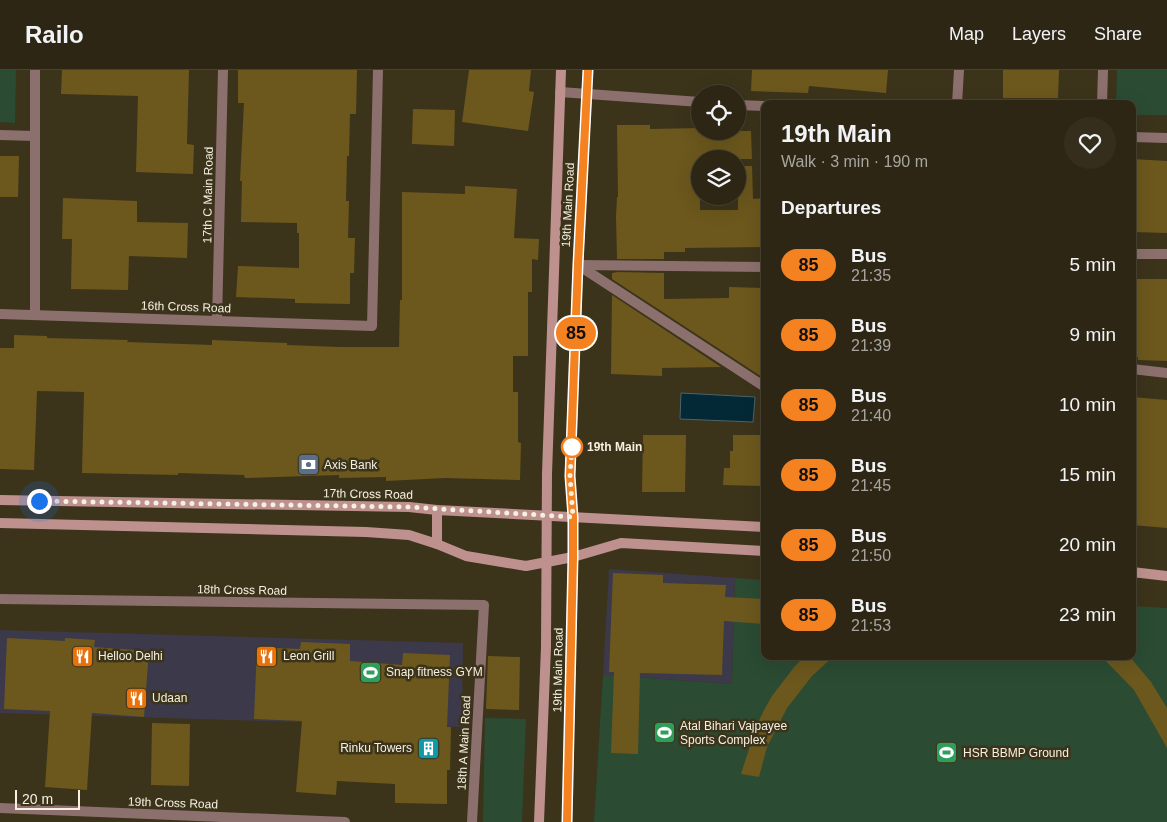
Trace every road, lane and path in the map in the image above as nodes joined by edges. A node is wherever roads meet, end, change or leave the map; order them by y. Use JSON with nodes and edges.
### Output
{"nodes":[{"id":1,"x":35,"y":70,"type":"edge"},
{"id":2,"x":223,"y":70,"type":"edge"},
{"id":3,"x":378,"y":70,"type":"edge"},
{"id":4,"x":561,"y":70,"type":"edge"},
{"id":5,"x":588,"y":70,"type":"edge"},
{"id":6,"x":959,"y":70,"type":"edge"},
{"id":7,"x":1103,"y":70,"type":"edge"},
{"id":8,"x":560,"y":92,"type":"junction"},
{"id":9,"x":587,"y":94,"type":"junction"},
{"id":10,"x":957,"y":100,"type":"edge"},
{"id":11,"x":1102,"y":100,"type":"edge"},
{"id":12,"x":691,"y":101,"type":"edge"},
{"id":13,"x":746,"y":105,"type":"edge"},
{"id":14,"x":761,"y":106,"type":"edge"},
{"id":15,"x":0,"y":135,"type":"edge"},
{"id":16,"x":36,"y":136,"type":"junction"},
{"id":17,"x":1136,"y":137,"type":"edge"},
{"id":18,"x":1167,"y":138,"type":"edge"},
{"id":19,"x":1136,"y":254,"type":"edge"},
{"id":20,"x":1167,"y":254,"type":"edge"},
{"id":21,"x":578,"y":264,"type":"junction"},
{"id":22,"x":761,"y":267,"type":"edge"},
{"id":23,"x":0,"y":314,"type":"edge"},
{"id":24,"x":35,"y":315,"type":"junction"},
{"id":25,"x":217,"y":321,"type":"junction"},
{"id":26,"x":1136,"y":369,"type":"edge"},
{"id":27,"x":1167,"y":373,"type":"edge"},
{"id":28,"x":761,"y":384,"type":"edge"},
{"id":29,"x":0,"y":500,"type":"edge"},
{"id":30,"x":437,"y":510,"type":"junction"},
{"id":31,"x":546,"y":515,"type":"junction"},
{"id":32,"x":573,"y":517,"type":"junction"},
{"id":33,"x":0,"y":523,"type":"edge"},
{"id":34,"x":761,"y":528,"type":"edge"},
{"id":35,"x":437,"y":544,"type":"junction"},
{"id":36,"x":761,"y":551,"type":"edge"},
{"id":37,"x":573,"y":558,"type":"junction"},
{"id":38,"x":546,"y":564,"type":"junction"},
{"id":39,"x":1136,"y":572,"type":"edge"},
{"id":40,"x":1167,"y":576,"type":"edge"},
{"id":41,"x":0,"y":599,"type":"edge"},
{"id":42,"x":484,"y":605,"type":"joint"},
{"id":43,"x":0,"y":808,"type":"edge"},
{"id":44,"x":323,"y":822,"type":"edge"},
{"id":45,"x":345,"y":822,"type":"edge"},
{"id":46,"x":472,"y":822,"type":"edge"},
{"id":47,"x":539,"y":822,"type":"edge"},
{"id":48,"x":567,"y":822,"type":"edge"}],
"edges":[{"from":1,"to":16,"type":"street"},
{"from":2,"to":25,"type":"street","name":"17th C Main Road"},
{"from":3,"to":25,"type":"street","name":"16th Cross Road"},
{"from":4,"to":8,"type":"main road","name":"19th Main Road"},
{"from":5,"to":9,"type":"main road","name":"19th Main Road"},
{"from":6,"to":10,"type":"street"},
{"from":7,"to":11,"type":"street"},
{"from":8,"to":9,"type":"street"},
{"from":8,"to":31,"type":"main road","name":"19th Main Road"},
{"from":9,"to":12,"type":"street"},
{"from":9,"to":21,"type":"main road","name":"19th Main Road"},
{"from":13,"to":14,"type":"street"},
{"from":15,"to":16,"type":"street"},
{"from":16,"to":24,"type":"street"},
{"from":17,"to":18,"type":"street"},
{"from":19,"to":20,"type":"street"},
{"from":21,"to":22,"type":"street"},
{"from":21,"to":28,"type":"street"},
{"from":21,"to":32,"type":"main road","name":"19th Main Road"},
{"from":23,"to":24,"type":"street","name":"16th Cross Road"},
{"from":24,"to":25,"type":"street","name":"16th Cross Road"},
{"from":26,"to":27,"type":"street"},
{"from":29,"to":30,"type":"main road","name":"17th Cross Road"},
{"from":30,"to":31,"type":"main road","name":"17th Cross Road"},
{"from":30,"to":35,"type":"main road"},
{"from":31,"to":32,"type":"main road","name":"17th Cross Road"},
{"from":31,"to":38,"type":"main road","name":"19th Main Road"},
{"from":32,"to":34,"type":"main road","name":"17th Cross Road"},
{"from":32,"to":37,"type":"main road","name":"19th Main Road"},
{"from":33,"to":35,"type":"main road"},
{"from":35,"to":38,"type":"main road"},
{"from":36,"to":37,"type":"main road"},
{"from":37,"to":38,"type":"main road"},
{"from":37,"to":48,"type":"main road","name":"19th Main Road"},
{"from":38,"to":47,"type":"main road","name":"19th Main Road"},
{"from":39,"to":40,"type":"main road"},
{"from":41,"to":42,"type":"street","name":"18th Cross Road"},
{"from":42,"to":46,"type":"street","name":"18th A Main Road"},
{"from":43,"to":44,"type":"street","name":"19th Cross Road"},
{"from":44,"to":45,"type":"street","name":"19th Cross Road"}]}
